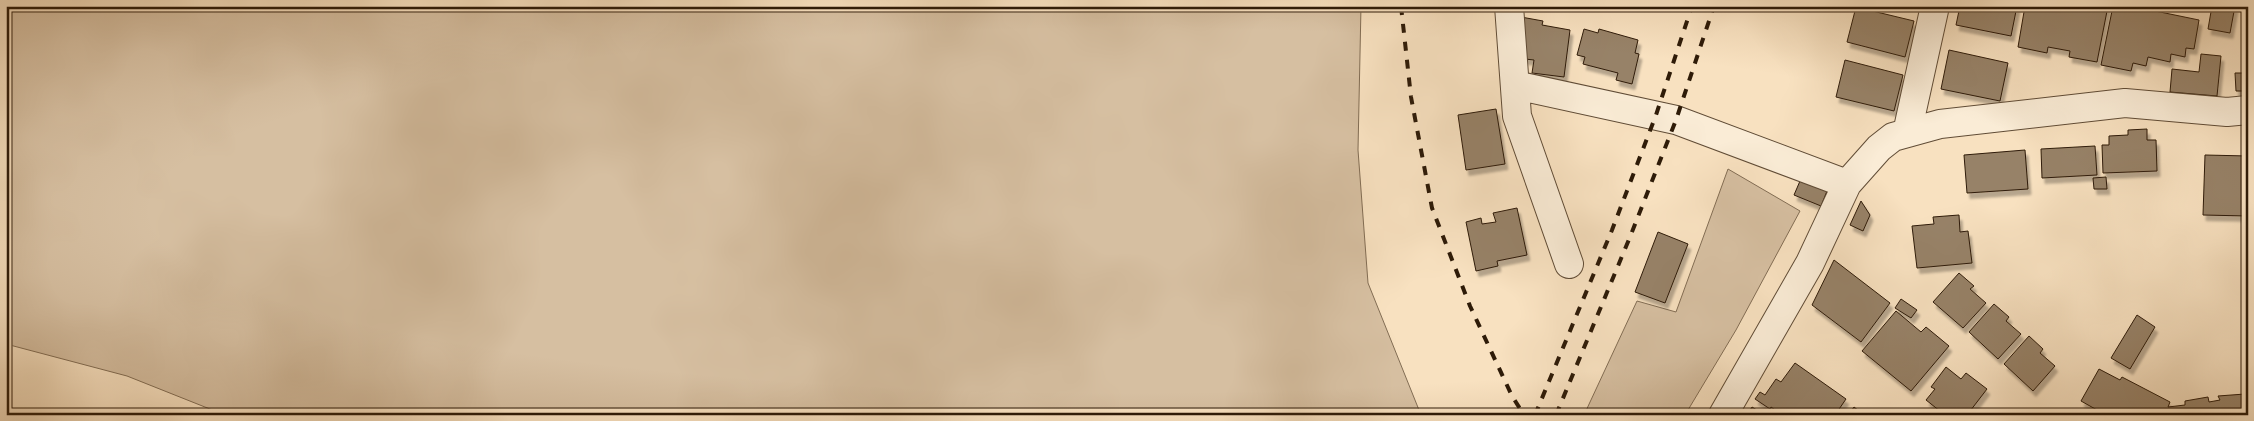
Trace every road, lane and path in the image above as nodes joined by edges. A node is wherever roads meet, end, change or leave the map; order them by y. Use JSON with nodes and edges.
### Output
{"nodes":[{"id":1,"x":1509,"y":6,"type":"edge"},
{"id":2,"x":1936,"y":6,"type":"edge"},
{"id":3,"x":1515,"y":85,"type":"junction"},
{"id":4,"x":2248,"y":110,"type":"edge"},
{"id":5,"x":1907,"y":133,"type":"junction"},
{"id":6,"x":1847,"y":184,"type":"junction"},
{"id":7,"x":1569,"y":264,"type":"dead end"},
{"id":8,"x":1723,"y":415,"type":"edge"}],
"edges":[{"from":1,"to":3,"type":"street"},
{"from":2,"to":5,"type":"street"},
{"from":3,"to":6,"type":"street"},
{"from":3,"to":7,"type":"street"},
{"from":4,"to":5,"type":"street"},
{"from":5,"to":6,"type":"street"},
{"from":6,"to":8,"type":"street"}]}
